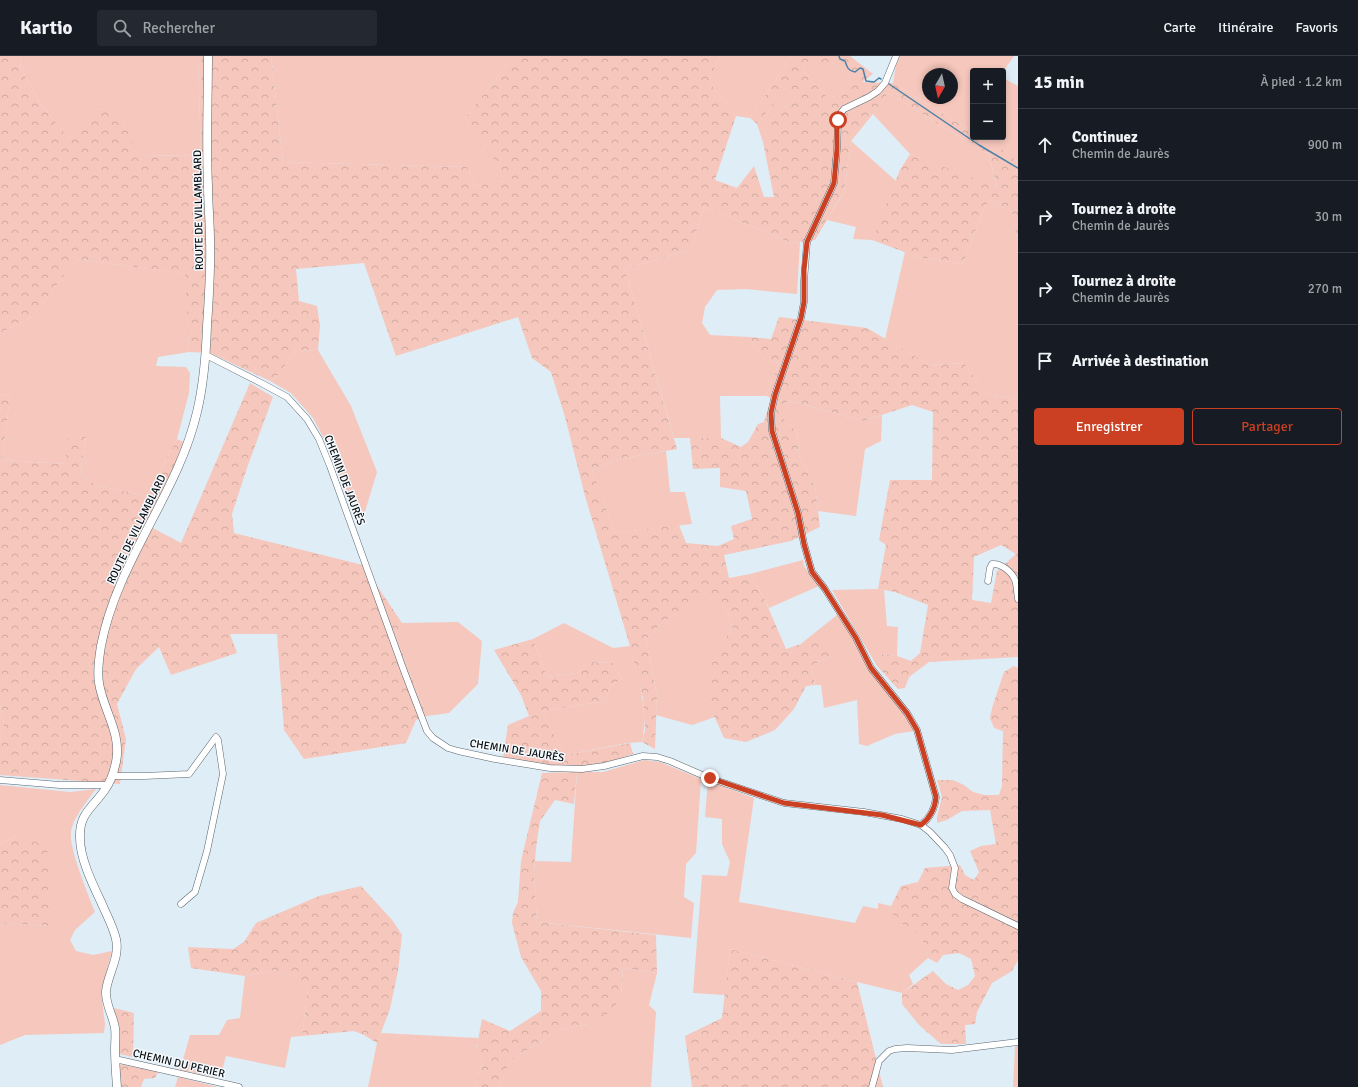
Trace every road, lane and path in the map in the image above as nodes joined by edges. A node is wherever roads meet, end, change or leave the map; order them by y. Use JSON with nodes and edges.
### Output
{"nodes":[{"id":1,"x":208,"y":56,"type":"edge"},
{"id":2,"x":896,"y":56,"type":"edge"},
{"id":3,"x":206,"y":355,"type":"junction"},
{"id":4,"x":988,"y":582,"type":"dead end"},
{"id":5,"x":1018,"y":599,"type":"edge"},
{"id":6,"x":112,"y":776,"type":"junction"},
{"id":7,"x":0,"y":780,"type":"edge"},
{"id":8,"x":108,"y":785,"type":"junction"},
{"id":9,"x":921,"y":825,"type":"junction"},
{"id":10,"x":181,"y":904,"type":"dead end"},
{"id":11,"x":1018,"y":926,"type":"edge"},
{"id":12,"x":1018,"y":1042,"type":"edge"},
{"id":13,"x":115,"y":1059,"type":"junction"},
{"id":14,"x":117,"y":1087,"type":"edge"},
{"id":15,"x":239,"y":1087,"type":"edge"},
{"id":16,"x":872,"y":1087,"type":"edge"}],
"edges":[{"from":1,"to":3,"type":"street","name":"ROUTE DE VILLAMBLARD"},
{"from":2,"to":9,"type":"street"},
{"from":3,"to":6,"type":"street","name":"ROUTE DE VILLAMBLARD"},
{"from":3,"to":9,"type":"street","name":"CHEMIN DE JAURÈS"},
{"from":4,"to":5,"type":"street"},
{"from":6,"to":8,"type":"street","name":"ROUTE DE VILLAMBLARD"},
{"from":6,"to":10,"type":"street"},
{"from":7,"to":8,"type":"street"},
{"from":8,"to":13,"type":"street","name":"ROUTE DE VILLAMBLARD"},
{"from":9,"to":11,"type":"street"},
{"from":12,"to":16,"type":"street"},
{"from":13,"to":14,"type":"street","name":"ROUTE DE VILLAMBLARD"},
{"from":13,"to":15,"type":"street","name":"CHEMIN DU PERIER"}]}
